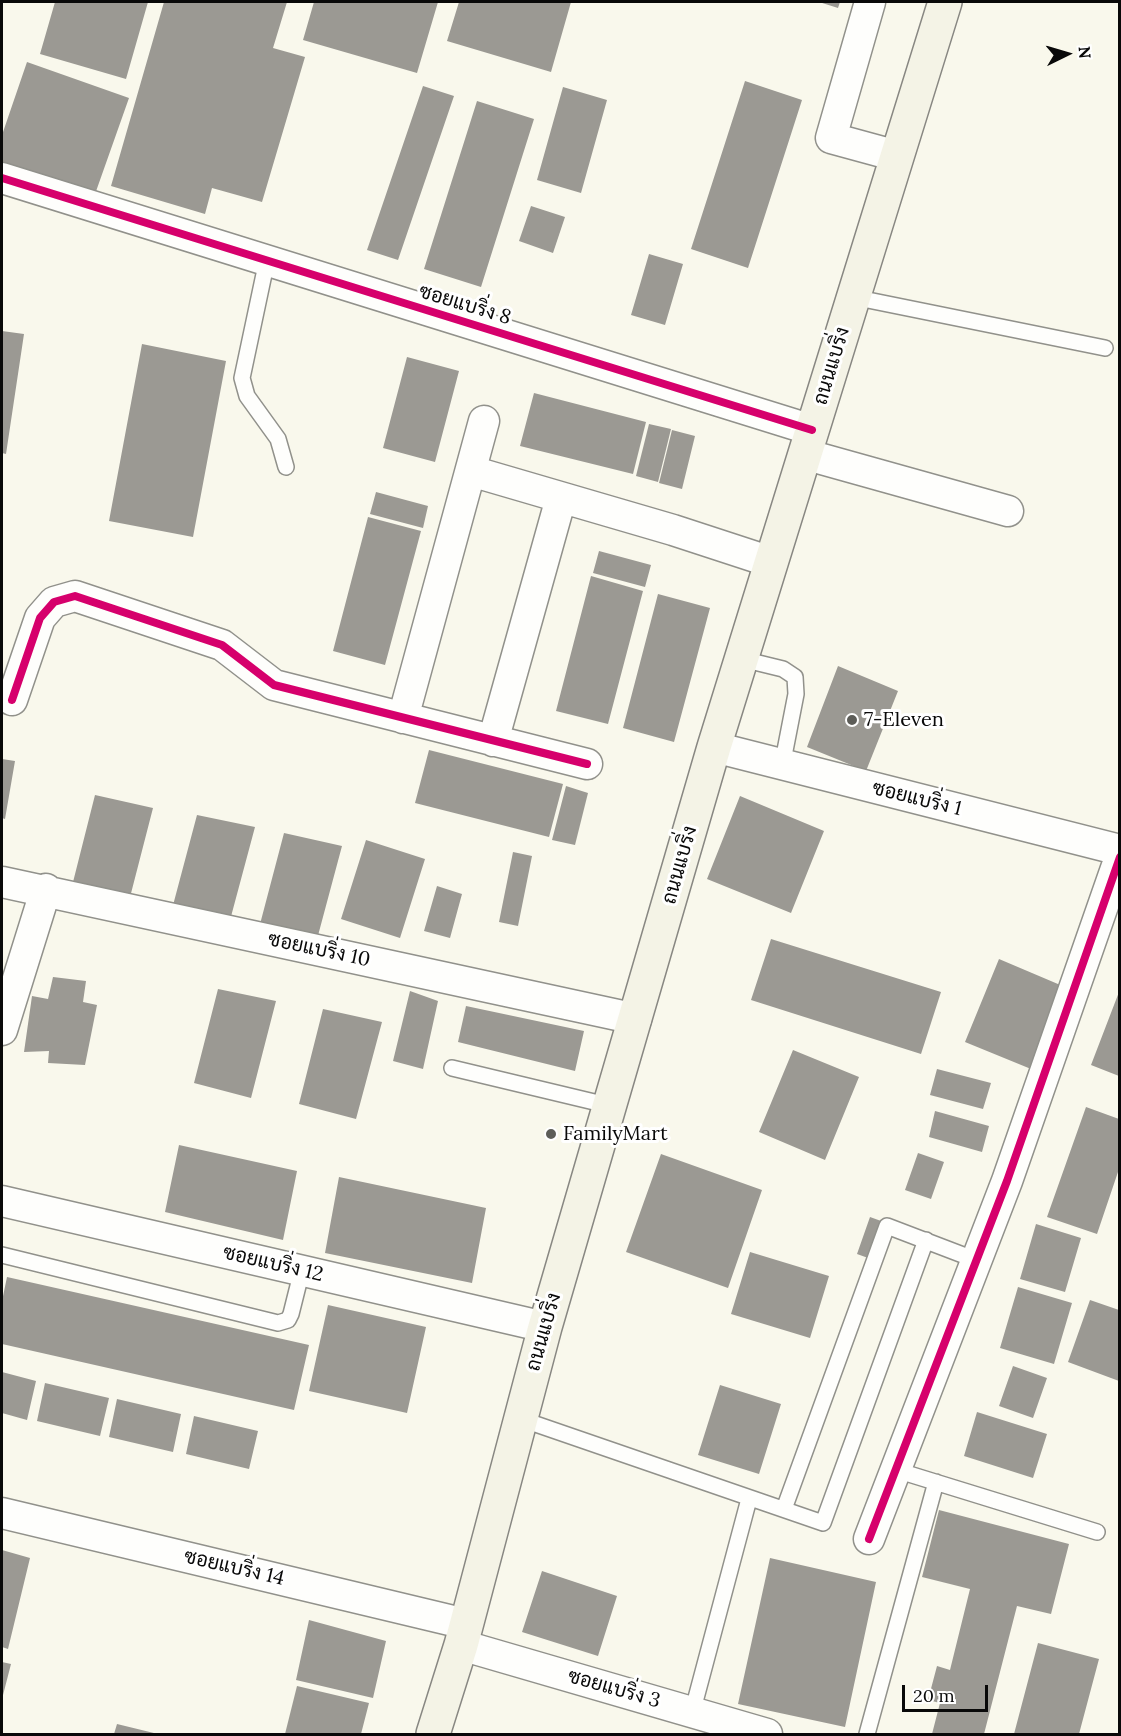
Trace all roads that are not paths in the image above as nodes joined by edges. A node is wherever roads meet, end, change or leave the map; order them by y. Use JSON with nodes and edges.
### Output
{"nodes":[{"id":1,"x":870,"y":2,"type":"edge"},
{"id":2,"x":945,"y":2,"type":"edge"},
{"id":3,"x":897,"y":156,"type":"junction"},
{"id":4,"x":2,"y":178,"type":"edge"},
{"id":5,"x":267,"y":260,"type":"junction"},
{"id":6,"x":853,"y":297,"type":"junction"},
{"id":7,"x":1105,"y":348,"type":"dead end"},
{"id":8,"x":484,"y":421,"type":"dead end"},
{"id":9,"x":808,"y":442,"type":"junction"},
{"id":10,"x":286,"y":467,"type":"dead end"},
{"id":11,"x":471,"y":471,"type":"junction"},
{"id":12,"x":561,"y":498,"type":"junction"},
{"id":13,"x":1008,"y":511,"type":"dead end"},
{"id":14,"x":771,"y":562,"type":"junction"},
{"id":15,"x":742,"y":658,"type":"junction"},
{"id":16,"x":12,"y":700,"type":"dead end"},
{"id":17,"x":403,"y":718,"type":"junction"},
{"id":18,"x":493,"y":741,"type":"junction"},
{"id":19,"x":714,"y":747,"type":"junction"},
{"id":20,"x":586,"y":764,"type":"dead end"},
{"id":21,"x":782,"y":766,"type":"junction"},
{"id":22,"x":1119,"y":850,"type":"edge"},
{"id":23,"x":1119,"y":857,"type":"edge"},
{"id":24,"x":2,"y":882,"type":"edge"},
{"id":25,"x":46,"y":889,"type":"junction"},
{"id":26,"x":636,"y":1019,"type":"junction"},
{"id":27,"x":2,"y":1030,"type":"edge"},
{"id":28,"x":452,"y":1068,"type":"dead end"},
{"id":29,"x":611,"y":1106,"type":"junction"},
{"id":30,"x":2,"y":1200,"type":"edge"},
{"id":31,"x":926,"y":1240,"type":"junction"},
{"id":32,"x":2,"y":1255,"type":"edge"},
{"id":33,"x":976,"y":1260,"type":"junction"},
{"id":34,"x":302,"y":1270,"type":"junction"},
{"id":35,"x":545,"y":1327,"type":"junction"},
{"id":36,"x":521,"y":1419,"type":"junction"},
{"id":37,"x":896,"y":1470,"type":"junction"},
{"id":38,"x":936,"y":1482,"type":"junction"},
{"id":39,"x":749,"y":1499,"type":"junction"},
{"id":40,"x":784,"y":1509,"type":"junction"},
{"id":41,"x":2,"y":1513,"type":"edge"},
{"id":42,"x":1097,"y":1532,"type":"dead end"},
{"id":43,"x":869,"y":1539,"type":"dead end"},
{"id":44,"x":463,"y":1634,"type":"junction"},
{"id":45,"x":692,"y":1713,"type":"junction"},
{"id":46,"x":433,"y":1734,"type":"edge"},
{"id":47,"x":767,"y":1734,"type":"edge"},
{"id":48,"x":867,"y":1734,"type":"edge"}],
"edges":[{"from":1,"to":3,"type":"street"},
{"from":2,"to":3,"type":"main road","name":"ถนนแบริ่ง"},
{"from":3,"to":6,"type":"main road","name":"ถนนแบริ่ง"},
{"from":4,"to":5,"type":"street","name":"ซอยแบริ่ง 8"},
{"from":5,"to":9,"type":"street","name":"ซอยแบริ่ง 8"},
{"from":5,"to":10,"type":"lane"},
{"from":6,"to":7,"type":"lane"},
{"from":6,"to":9,"type":"main road","name":"ถนนแบริ่ง"},
{"from":8,"to":11,"type":"street"},
{"from":9,"to":13,"type":"street","name":"ซอยแบริ่ง 8"},
{"from":9,"to":14,"type":"main road","name":"ถนนแบริ่ง"},
{"from":11,"to":12,"type":"street"},
{"from":11,"to":17,"type":"street"},
{"from":12,"to":14,"type":"street"},
{"from":12,"to":18,"type":"street"},
{"from":14,"to":15,"type":"main road","name":"ถนนแบริ่ง"},
{"from":15,"to":19,"type":"main road","name":"ถนนแบริ่ง"},
{"from":15,"to":21,"type":"lane"},
{"from":16,"to":17,"type":"street"},
{"from":17,"to":18,"type":"street"},
{"from":18,"to":20,"type":"street"},
{"from":19,"to":21,"type":"street","name":"ซอยแบริ่ง 1"},
{"from":19,"to":26,"type":"main road","name":"ถนนแบริ่ง"},
{"from":21,"to":22,"type":"street","name":"ซอยแบริ่ง 1"},
{"from":23,"to":33,"type":"street"},
{"from":24,"to":25,"type":"street","name":"ซอยแบริ่ง 10"},
{"from":25,"to":26,"type":"street","name":"ซอยแบริ่ง 10"},
{"from":25,"to":27,"type":"street"},
{"from":26,"to":29,"type":"main road","name":"ถนนแบริ่ง"},
{"from":28,"to":29,"type":"lane"},
{"from":29,"to":35,"type":"main road","name":"ถนนแบริ่ง"},
{"from":30,"to":34,"type":"street","name":"ซอยแบริ่ง 12"},
{"from":31,"to":33,"type":"lane"},
{"from":31,"to":40,"type":"lane"},
{"from":31,"to":40,"type":"lane"},
{"from":32,"to":34,"type":"lane"},
{"from":33,"to":37,"type":"street"},
{"from":34,"to":35,"type":"street","name":"ซอยแบริ่ง 12"},
{"from":35,"to":36,"type":"main road","name":"ถนนแบริ่ง"},
{"from":36,"to":39,"type":"lane"},
{"from":36,"to":44,"type":"main road","name":"ถนนแบริ่ง"},
{"from":37,"to":38,"type":"lane"},
{"from":37,"to":43,"type":"street"},
{"from":38,"to":42,"type":"lane"},
{"from":38,"to":48,"type":"lane"},
{"from":39,"to":40,"type":"lane"},
{"from":39,"to":45,"type":"lane"},
{"from":41,"to":44,"type":"street","name":"ซอยแบริ่ง 14"},
{"from":44,"to":45,"type":"street","name":"ซอยแบริ่ง 3"},
{"from":44,"to":46,"type":"main road","name":"ถนนแบริ่ง"},
{"from":45,"to":47,"type":"street","name":"ซอยแบริ่ง 3"}]}
